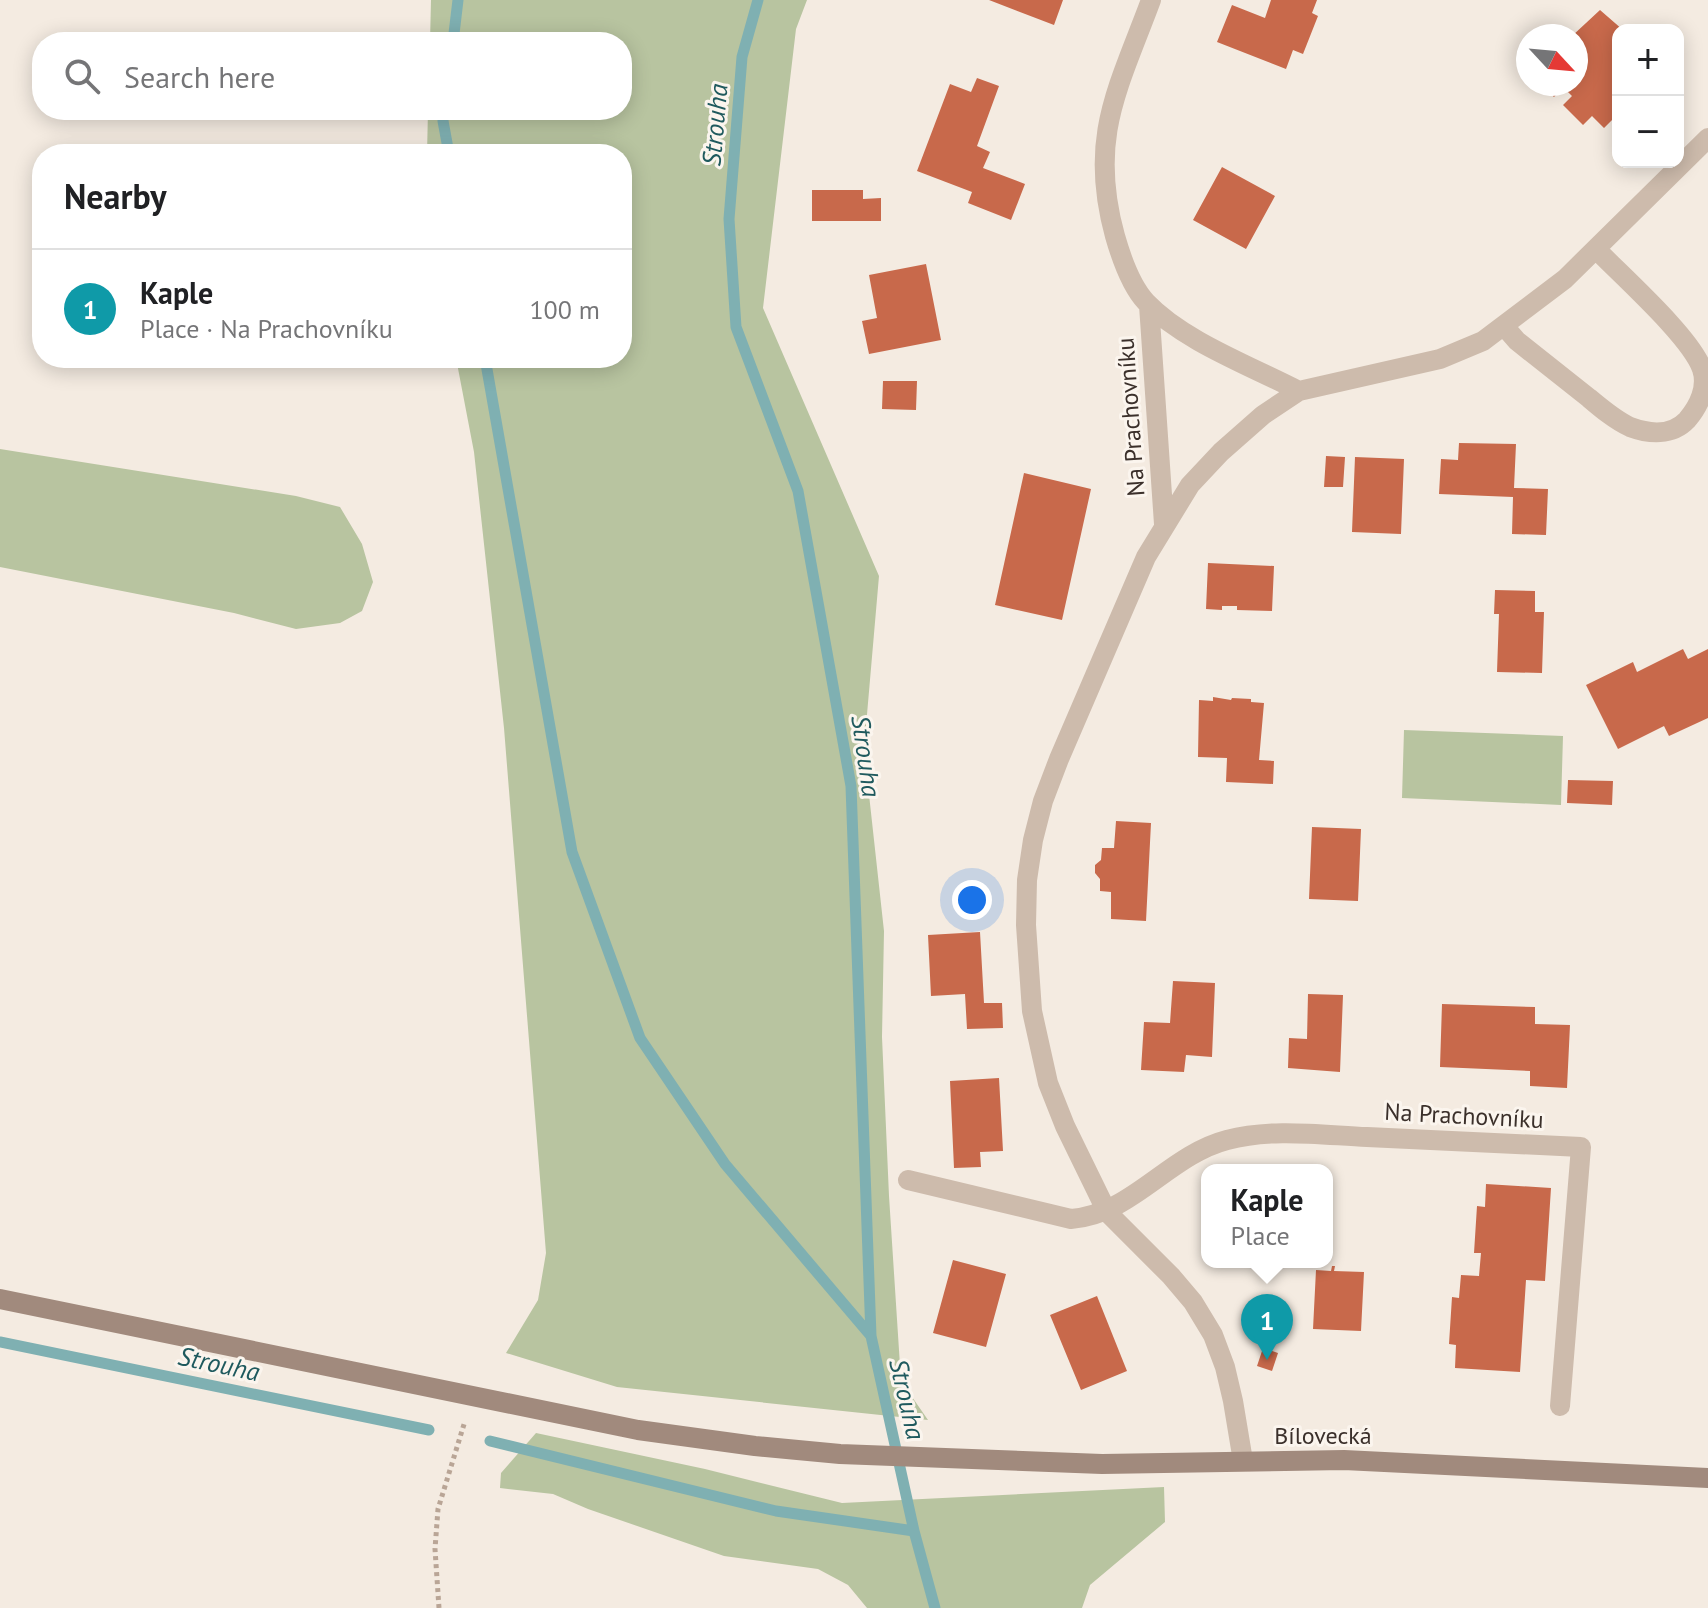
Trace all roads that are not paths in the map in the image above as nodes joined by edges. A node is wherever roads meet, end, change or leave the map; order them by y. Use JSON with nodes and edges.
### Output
{"nodes":[{"id":1,"x":1151,"y":0,"type":"edge"},
{"id":2,"x":1708,"y":138,"type":"edge"},
{"id":3,"x":1596,"y":249,"type":"junction"},
{"id":4,"x":1149,"y":305,"type":"junction"},
{"id":5,"x":1504,"y":326,"type":"junction"},
{"id":6,"x":1299,"y":391,"type":"junction"},
{"id":7,"x":1164,"y":524,"type":"junction"},
{"id":8,"x":908,"y":1180,"type":"dead end"},
{"id":9,"x":1107,"y":1212,"type":"junction"},
{"id":10,"x":0,"y":1299,"type":"edge"},
{"id":11,"x":1560,"y":1406,"type":"dead end"},
{"id":12,"x":1243,"y":1461,"type":"junction"},
{"id":13,"x":1708,"y":1478,"type":"edge"}],
"edges":[{"from":1,"to":4,"type":"street","name":"Na Prachovníku"},
{"from":2,"to":3,"type":"street","name":"Na Prachovníku"},
{"from":3,"to":5,"type":"street","name":"Na Prachovníku"},
{"from":3,"to":5,"type":"street"},
{"from":4,"to":6,"type":"street","name":"Na Prachovníku"},
{"from":4,"to":7,"type":"street","name":"Na Prachovníku"},
{"from":5,"to":6,"type":"street","name":"Na Prachovníku"},
{"from":6,"to":7,"type":"street","name":"Na Prachovníku"},
{"from":7,"to":9,"type":"street","name":"Na Prachovníku"},
{"from":8,"to":9,"type":"street","name":"Na Prachovníku"},
{"from":9,"to":11,"type":"street","name":"Na Prachovníku"},
{"from":9,"to":12,"type":"street","name":"Na Prachovníku"},
{"from":10,"to":12,"type":"main road","name":"Bílovecká"},
{"from":12,"to":13,"type":"main road","name":"Bílovecká"}]}
